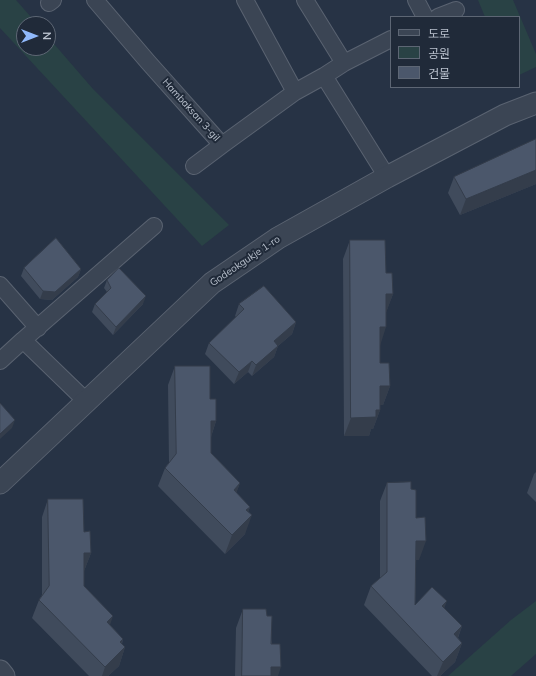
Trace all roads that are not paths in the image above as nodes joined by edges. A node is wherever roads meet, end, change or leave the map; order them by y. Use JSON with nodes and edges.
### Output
{"nodes":[{"id":1,"x":95,"y":0,"type":"edge"},
{"id":2,"x":245,"y":0,"type":"edge"},
{"id":3,"x":305,"y":0,"type":"edge"},
{"id":4,"x":416,"y":0,"type":"edge"},
{"id":5,"x":456,"y":10,"type":"dead end"},
{"id":6,"x":424,"y":16,"type":"edge"},
{"id":7,"x":441,"y":16,"type":"edge"},
{"id":8,"x":390,"y":40,"type":"edge"},
{"id":9,"x":344,"y":63,"type":"junction"},
{"id":10,"x":324,"y":76,"type":"junction"},
{"id":11,"x":295,"y":92,"type":"junction"},
{"id":12,"x":536,"y":103,"type":"edge"},
{"id":13,"x":222,"y":144,"type":"junction"},
{"id":14,"x":194,"y":166,"type":"dead end"},
{"id":15,"x":387,"y":177,"type":"junction"},
{"id":16,"x":154,"y":226,"type":"dead end"},
{"id":17,"x":0,"y":285,"type":"edge"},
{"id":18,"x":38,"y":328,"type":"junction"},
{"id":19,"x":23,"y":340,"type":"junction"},
{"id":20,"x":1,"y":358,"type":"edge"},
{"id":21,"x":86,"y":401,"type":"junction"},
{"id":22,"x":0,"y":483,"type":"edge"},
{"id":23,"x":0,"y":671,"type":"edge"},
{"id":24,"x":4,"y":676,"type":"edge"}],
"edges":[{"from":1,"to":13,"type":"street","name":"Hambaksan 3-gil"},
{"from":2,"to":11,"type":"street"},
{"from":3,"to":9,"type":"street"},
{"from":4,"to":6,"type":"street"},
{"from":5,"to":7,"type":"street"},
{"from":8,"to":9,"type":"street","name":"Hambaksan 3-gil"},
{"from":9,"to":10,"type":"street","name":"Hambaksan 3-gil"},
{"from":10,"to":11,"type":"street","name":"Hambaksan 3-gil"},
{"from":10,"to":15,"type":"street"},
{"from":11,"to":13,"type":"street","name":"Hambaksan 3-gil"},
{"from":12,"to":15,"type":"street","name":"Godeokgukje 1-ro"},
{"from":13,"to":14,"type":"street"},
{"from":15,"to":21,"type":"street","name":"Godeokgukje 1-ro"},
{"from":16,"to":18,"type":"street"},
{"from":17,"to":18,"type":"street"},
{"from":18,"to":19,"type":"street"},
{"from":19,"to":20,"type":"street"},
{"from":19,"to":21,"type":"street"},
{"from":21,"to":22,"type":"street","name":"Godeokgukje 1-ro"},
{"from":23,"to":24,"type":"street"}]}
